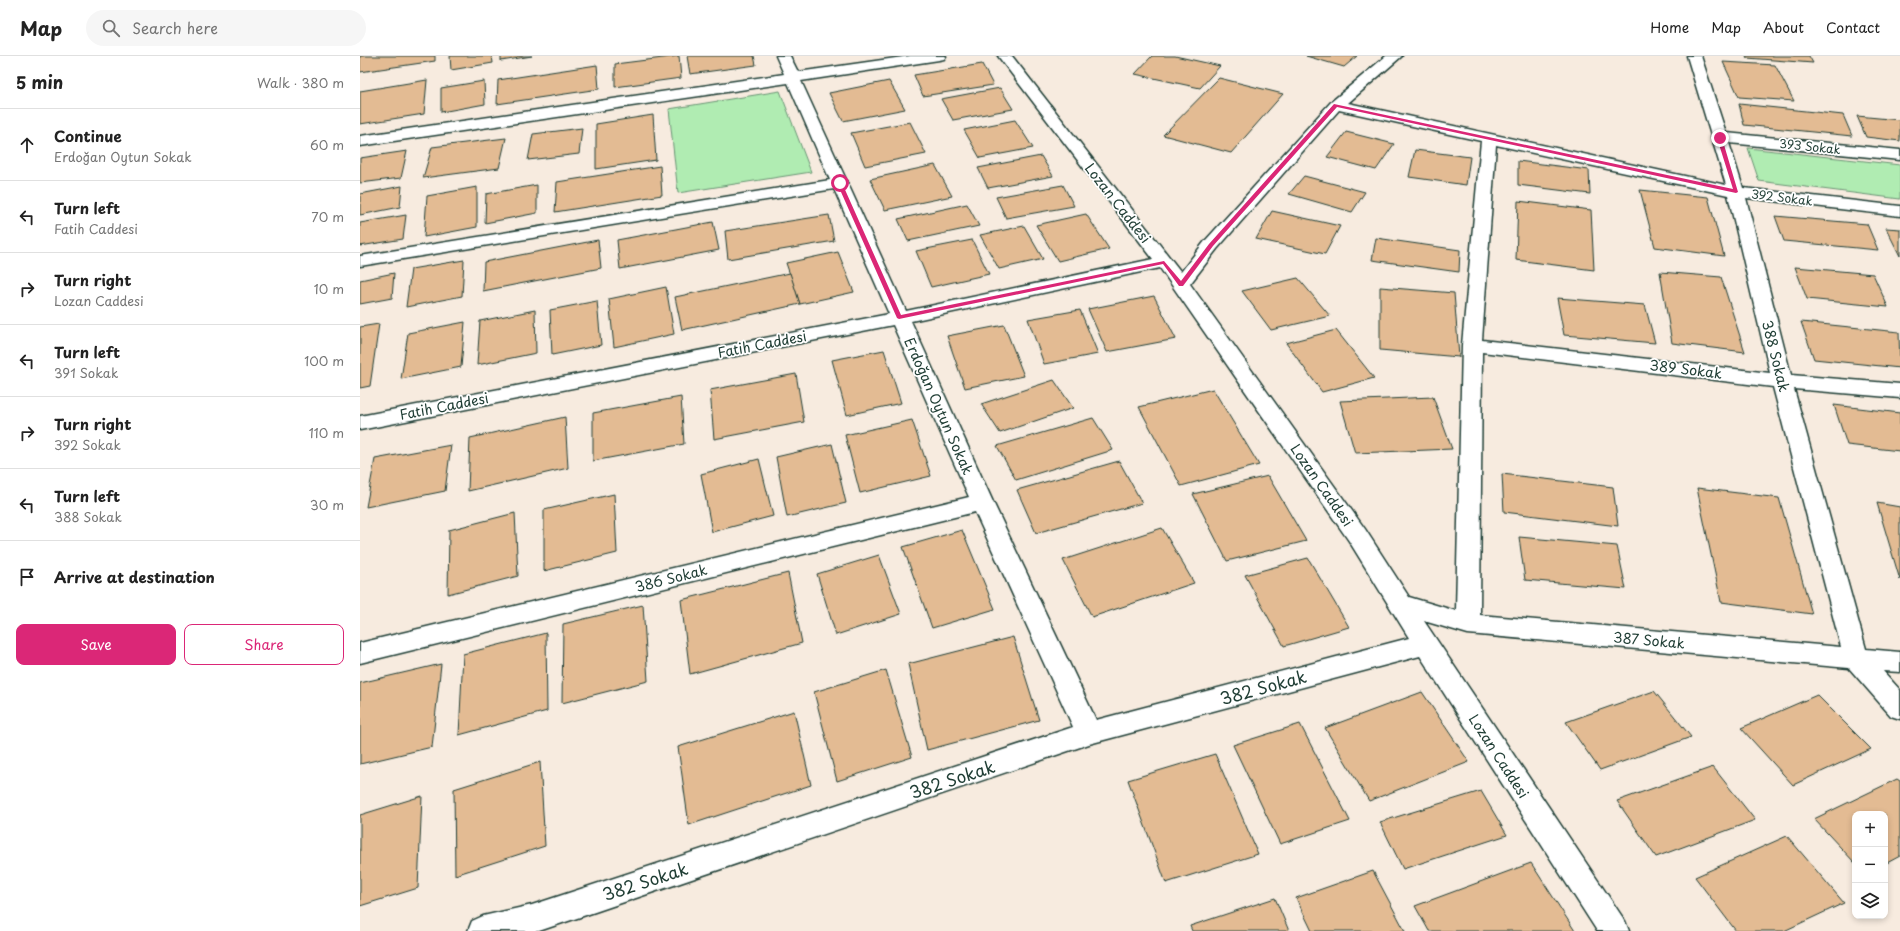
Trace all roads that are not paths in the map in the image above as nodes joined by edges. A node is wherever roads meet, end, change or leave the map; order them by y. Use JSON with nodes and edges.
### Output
{"nodes":[{"id":1,"x":783,"y":56,"type":"edge"},
{"id":2,"x":939,"y":56,"type":"edge"},
{"id":3,"x":1005,"y":56,"type":"edge"},
{"id":4,"x":1395,"y":56,"type":"edge"},
{"id":5,"x":1694,"y":56,"type":"edge"},
{"id":6,"x":792,"y":77,"type":"junction"},
{"id":7,"x":1336,"y":105,"type":"junction"},
{"id":8,"x":1489,"y":138,"type":"junction"},
{"id":9,"x":1720,"y":138,"type":"junction"},
{"id":10,"x":360,"y":141,"type":"edge"},
{"id":11,"x":1900,"y":155,"type":"edge"},
{"id":12,"x":840,"y":183,"type":"junction"},
{"id":13,"x":1736,"y":192,"type":"junction"},
{"id":14,"x":1900,"y":211,"type":"edge"},
{"id":15,"x":360,"y":261,"type":"edge"},
{"id":16,"x":1164,"y":262,"type":"junction"},
{"id":17,"x":1181,"y":284,"type":"junction"},
{"id":18,"x":899,"y":318,"type":"junction"},
{"id":19,"x":1472,"y":344,"type":"junction"},
{"id":20,"x":1782,"y":381,"type":"junction"},
{"id":21,"x":1900,"y":391,"type":"edge"},
{"id":22,"x":360,"y":423,"type":"edge"},
{"id":23,"x":982,"y":502,"type":"junction"},
{"id":24,"x":1400,"y":604,"type":"junction"},
{"id":25,"x":1468,"y":624,"type":"junction"},
{"id":26,"x":1426,"y":644,"type":"junction"},
{"id":27,"x":360,"y":653,"type":"edge"},
{"id":28,"x":1856,"y":658,"type":"junction"},
{"id":29,"x":1900,"y":662,"type":"edge"},
{"id":30,"x":1900,"y":708,"type":"edge"},
{"id":31,"x":1089,"y":733,"type":"junction"},
{"id":32,"x":532,"y":925,"type":"edge"},
{"id":33,"x":484,"y":931,"type":"edge"},
{"id":34,"x":1614,"y":931,"type":"edge"}],
"edges":[{"from":1,"to":6,"type":"street","name":"Erdoğan Oytun Sokak"},
{"from":2,"to":6,"type":"street"},
{"from":3,"to":16,"type":"street","name":"Lozan Caddesi"},
{"from":4,"to":7,"type":"street"},
{"from":5,"to":9,"type":"street","name":"388 Sokak"},
{"from":6,"to":10,"type":"street"},
{"from":6,"to":12,"type":"street","name":"Erdoğan Oytun Sokak"},
{"from":7,"to":8,"type":"street","name":"392 Sokak"},
{"from":7,"to":17,"type":"street"},
{"from":8,"to":13,"type":"street","name":"392 Sokak"},
{"from":8,"to":19,"type":"street"},
{"from":9,"to":11,"type":"street","name":"393 Sokak"},
{"from":9,"to":13,"type":"street","name":"388 Sokak"},
{"from":12,"to":15,"type":"street"},
{"from":12,"to":18,"type":"street","name":"Erdoğan Oytun Sokak"},
{"from":13,"to":14,"type":"street","name":"392 Sokak"},
{"from":13,"to":20,"type":"street","name":"388 Sokak"},
{"from":16,"to":17,"type":"street","name":"Lozan Caddesi"},
{"from":16,"to":18,"type":"street","name":"Fatih Caddesi"},
{"from":17,"to":24,"type":"street","name":"Lozan Caddesi"},
{"from":18,"to":22,"type":"street","name":"Fatih Caddesi"},
{"from":18,"to":23,"type":"street","name":"Erdoğan Oytun Sokak"},
{"from":19,"to":20,"type":"street","name":"389 Sokak"},
{"from":19,"to":25,"type":"street"},
{"from":20,"to":21,"type":"street","name":"389 Sokak"},
{"from":20,"to":28,"type":"street","name":"388 Sokak"},
{"from":23,"to":27,"type":"street","name":"386 Sokak"},
{"from":23,"to":31,"type":"street","name":"Erdoğan Oytun Sokak"},
{"from":24,"to":25,"type":"street","name":"387 Sokak"},
{"from":24,"to":26,"type":"street","name":"Lozan Caddesi"},
{"from":25,"to":28,"type":"street","name":"387 Sokak"},
{"from":26,"to":31,"type":"street","name":"382 Sokak"},
{"from":26,"to":34,"type":"street","name":"Lozan Caddesi"},
{"from":28,"to":29,"type":"street","name":"387 Sokak"},
{"from":28,"to":30,"type":"street"},
{"from":31,"to":32,"type":"street","name":"382 Sokak"},
{"from":32,"to":33,"type":"street","name":"382 Sokak"}]}
